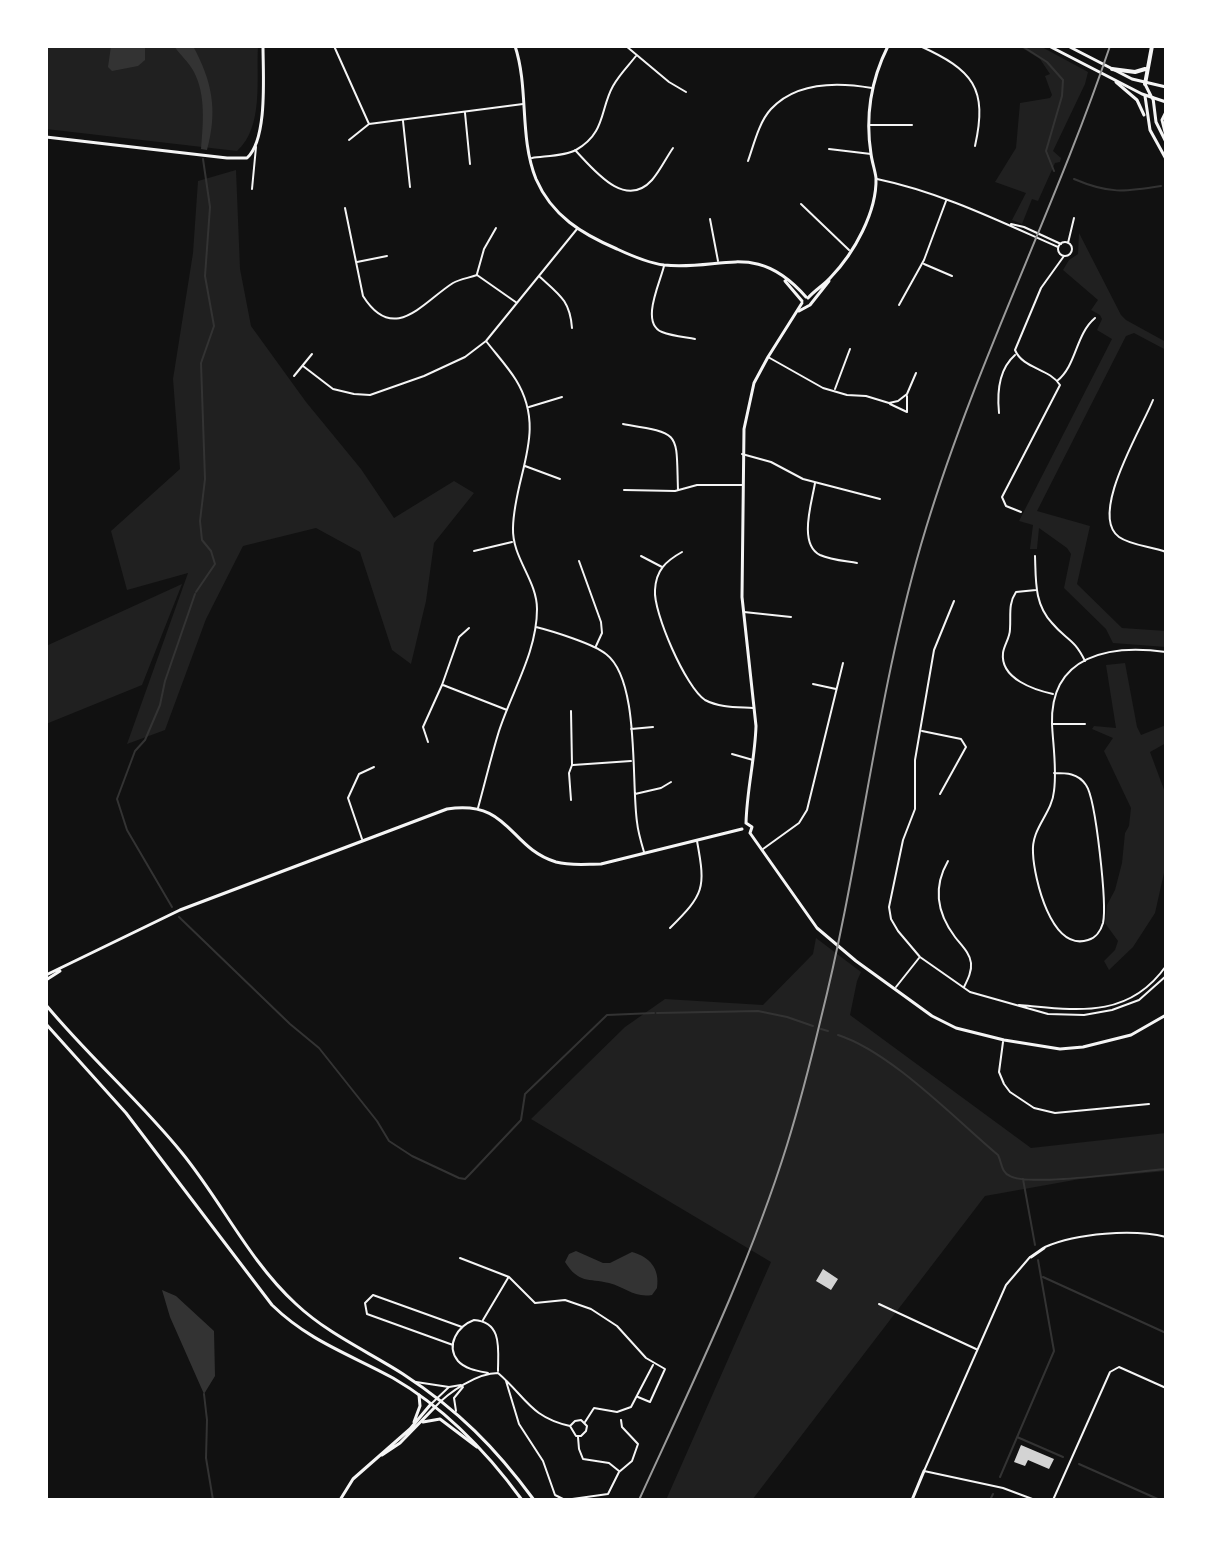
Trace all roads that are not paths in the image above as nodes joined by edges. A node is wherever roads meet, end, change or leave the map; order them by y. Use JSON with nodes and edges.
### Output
{"nodes":[{"id":1,"x":263,"y":46,"type":"edge"},
{"id":2,"x":334,"y":46,"type":"edge"},
{"id":3,"x":515,"y":46,"type":"edge"},
{"id":4,"x":626,"y":46,"type":"edge"},
{"id":5,"x":888,"y":46,"type":"edge"},
{"id":6,"x":920,"y":46,"type":"edge"},
{"id":7,"x":1049,"y":46,"type":"edge"},
{"id":8,"x":1068,"y":46,"type":"edge"},
{"id":9,"x":1152,"y":46,"type":"edge"},
{"id":10,"x":636,"y":56,"type":"junction"},
{"id":11,"x":1112,"y":69,"type":"junction"},
{"id":12,"x":1146,"y":69,"type":"junction"},
{"id":13,"x":1110,"y":77,"type":"junction"},
{"id":14,"x":1145,"y":84,"type":"junction"},
{"id":15,"x":1166,"y":87,"type":"edge"},
{"id":16,"x":872,"y":88,"type":"junction"},
{"id":17,"x":686,"y":92,"type":"dead end"},
{"id":18,"x":1145,"y":95,"type":"junction"},
{"id":19,"x":1153,"y":98,"type":"junction"},
{"id":20,"x":1166,"y":102,"type":"edge"},
{"id":21,"x":523,"y":104,"type":"junction"},
{"id":22,"x":465,"y":111,"type":"junction"},
{"id":23,"x":1166,"y":112,"type":"edge"},
{"id":24,"x":403,"y":120,"type":"junction"},
{"id":25,"x":369,"y":124,"type":"junction"},
{"id":26,"x":868,"y":125,"type":"junction"},
{"id":27,"x":912,"y":125,"type":"dead end"},
{"id":28,"x":1149,"y":126,"type":"junction"},
{"id":29,"x":1166,"y":136,"type":"edge"},
{"id":30,"x":46,"y":137,"type":"edge"},
{"id":31,"x":349,"y":140,"type":"dead end"},
{"id":32,"x":1166,"y":142,"type":"edge"},
{"id":33,"x":975,"y":146,"type":"dead end"},
{"id":34,"x":256,"y":147,"type":"junction"},
{"id":35,"x":673,"y":148,"type":"dead end"},
{"id":36,"x":829,"y":149,"type":"dead end"},
{"id":37,"x":575,"y":150,"type":"junction"},
{"id":38,"x":871,"y":154,"type":"junction"},
{"id":39,"x":530,"y":158,"type":"junction"},
{"id":40,"x":1166,"y":159,"type":"edge"},
{"id":41,"x":748,"y":161,"type":"dead end"},
{"id":42,"x":470,"y":164,"type":"dead end"},
{"id":43,"x":876,"y":178,"type":"junction"},
{"id":44,"x":410,"y":187,"type":"dead end"},
{"id":45,"x":252,"y":189,"type":"dead end"},
{"id":46,"x":947,"y":200,"type":"junction"},
{"id":47,"x":801,"y":204,"type":"dead end"},
{"id":48,"x":345,"y":208,"type":"dead end"},
{"id":49,"x":1074,"y":218,"type":"dead end"},
{"id":50,"x":710,"y":219,"type":"dead end"},
{"id":51,"x":496,"y":228,"type":"dead end"},
{"id":52,"x":577,"y":229,"type":"junction"},
{"id":53,"x":1068,"y":243,"type":"junction"},
{"id":54,"x":1060,"y":246,"type":"junction"},
{"id":55,"x":850,"y":251,"type":"junction"},
{"id":56,"x":387,"y":256,"type":"dead end"},
{"id":57,"x":1064,"y":256,"type":"junction"},
{"id":58,"x":718,"y":261,"type":"junction"},
{"id":59,"x":356,"y":262,"type":"junction"},
{"id":60,"x":922,"y":263,"type":"junction"},
{"id":61,"x":665,"y":265,"type":"junction"},
{"id":62,"x":477,"y":275,"type":"junction"},
{"id":63,"x":780,"y":275,"type":"junction"},
{"id":64,"x":539,"y":276,"type":"junction"},
{"id":65,"x":952,"y":276,"type":"dead end"},
{"id":66,"x":808,"y":299,"type":"junction"},
{"id":67,"x":517,"y":303,"type":"junction"},
{"id":68,"x":803,"y":304,"type":"junction"},
{"id":69,"x":899,"y":305,"type":"dead end"},
{"id":70,"x":1095,"y":318,"type":"dead end"},
{"id":71,"x":572,"y":328,"type":"dead end"},
{"id":72,"x":695,"y":339,"type":"dead end"},
{"id":73,"x":486,"y":341,"type":"junction"},
{"id":74,"x":850,"y":349,"type":"dead end"},
{"id":75,"x":312,"y":354,"type":"dead end"},
{"id":76,"x":1017,"y":354,"type":"junction"},
{"id":77,"x":768,"y":357,"type":"junction"},
{"id":78,"x":303,"y":366,"type":"junction"},
{"id":79,"x":916,"y":373,"type":"dead end"},
{"id":80,"x":294,"y":376,"type":"dead end"},
{"id":81,"x":1057,"y":381,"type":"junction"},
{"id":82,"x":835,"y":392,"type":"junction"},
{"id":83,"x":907,"y":394,"type":"junction"},
{"id":84,"x":562,"y":397,"type":"dead end"},
{"id":85,"x":1153,"y":400,"type":"dead end"},
{"id":86,"x":889,"y":403,"type":"junction"},
{"id":87,"x":529,"y":407,"type":"junction"},
{"id":88,"x":999,"y":413,"type":"dead end"},
{"id":89,"x":623,"y":424,"type":"dead end"},
{"id":90,"x":742,"y":454,"type":"junction"},
{"id":91,"x":525,"y":466,"type":"junction"},
{"id":92,"x":560,"y":479,"type":"dead end"},
{"id":93,"x":815,"y":482,"type":"junction"},
{"id":94,"x":742,"y":485,"type":"junction"},
{"id":95,"x":624,"y":490,"type":"dead end"},
{"id":96,"x":678,"y":490,"type":"junction"},
{"id":97,"x":880,"y":499,"type":"dead end"},
{"id":98,"x":1021,"y":512,"type":"dead end"},
{"id":99,"x":514,"y":541,"type":"junction"},
{"id":100,"x":474,"y":551,"type":"dead end"},
{"id":101,"x":682,"y":552,"type":"dead end"},
{"id":102,"x":1166,"y":552,"type":"edge"},
{"id":103,"x":641,"y":556,"type":"dead end"},
{"id":104,"x":1035,"y":556,"type":"dead end"},
{"id":105,"x":579,"y":561,"type":"dead end"},
{"id":106,"x":857,"y":563,"type":"dead end"},
{"id":107,"x":662,"y":567,"type":"junction"},
{"id":108,"x":1036,"y":590,"type":"junction"},
{"id":109,"x":954,"y":601,"type":"dead end"},
{"id":110,"x":744,"y":612,"type":"junction"},
{"id":111,"x":791,"y":617,"type":"dead end"},
{"id":112,"x":536,"y":627,"type":"junction"},
{"id":113,"x":469,"y":628,"type":"dead end"},
{"id":114,"x":595,"y":648,"type":"junction"},
{"id":115,"x":1166,"y":652,"type":"edge"},
{"id":116,"x":1085,"y":661,"type":"junction"},
{"id":117,"x":843,"y":663,"type":"dead end"},
{"id":118,"x":813,"y":684,"type":"dead end"},
{"id":119,"x":442,"y":685,"type":"junction"},
{"id":120,"x":836,"y":689,"type":"junction"},
{"id":121,"x":1054,"y":695,"type":"junction"},
{"id":122,"x":754,"y":708,"type":"junction"},
{"id":123,"x":507,"y":710,"type":"junction"},
{"id":124,"x":571,"y":711,"type":"dead end"},
{"id":125,"x":1052,"y":724,"type":"junction"},
{"id":126,"x":1085,"y":724,"type":"dead end"},
{"id":127,"x":653,"y":727,"type":"dead end"},
{"id":128,"x":631,"y":729,"type":"junction"},
{"id":129,"x":920,"y":730,"type":"junction"},
{"id":130,"x":428,"y":742,"type":"dead end"},
{"id":131,"x":732,"y":754,"type":"dead end"},
{"id":132,"x":753,"y":760,"type":"junction"},
{"id":133,"x":632,"y":761,"type":"junction"},
{"id":134,"x":572,"y":765,"type":"junction"},
{"id":135,"x":374,"y":767,"type":"dead end"},
{"id":136,"x":1054,"y":773,"type":"junction"},
{"id":137,"x":671,"y":782,"type":"dead end"},
{"id":138,"x":635,"y":794,"type":"junction"},
{"id":139,"x":940,"y":794,"type":"dead end"},
{"id":140,"x":571,"y":800,"type":"dead end"},
{"id":141,"x":478,"y":808,"type":"junction"},
{"id":142,"x":746,"y":823,"type":"junction"},
{"id":143,"x":742,"y":829,"type":"junction"},
{"id":144,"x":750,"y":833,"type":"junction"},
{"id":145,"x":362,"y":840,"type":"junction"},
{"id":146,"x":697,"y":840,"type":"junction"},
{"id":147,"x":762,"y":850,"type":"junction"},
{"id":148,"x":644,"y":853,"type":"junction"},
{"id":149,"x":948,"y":861,"type":"dead end"},
{"id":150,"x":670,"y":928,"type":"dead end"},
{"id":151,"x":920,"y":957,"type":"junction"},
{"id":152,"x":1166,"y":966,"type":"edge"},
{"id":153,"x":1166,"y":976,"type":"edge"},
{"id":154,"x":46,"y":978,"type":"edge"},
{"id":155,"x":895,"y":989,"type":"junction"},
{"id":156,"x":964,"y":989,"type":"junction"},
{"id":157,"x":46,"y":1005,"type":"edge"},
{"id":158,"x":1014,"y":1005,"type":"junction"},
{"id":159,"x":1166,"y":1015,"type":"edge"},
{"id":160,"x":46,"y":1024,"type":"edge"},
{"id":161,"x":1004,"y":1040,"type":"junction"},
{"id":162,"x":1149,"y":1104,"type":"dead end"},
{"id":163,"x":1166,"y":1237,"type":"edge"},
{"id":164,"x":1044,"y":1248,"type":"joint"},
{"id":165,"x":1031,"y":1257,"type":"joint"},
{"id":166,"x":460,"y":1258,"type":"dead end"},
{"id":167,"x":509,"y":1277,"type":"junction"},
{"id":168,"x":879,"y":1304,"type":"dead end"},
{"id":169,"x":482,"y":1321,"type":"junction"},
{"id":170,"x":462,"y":1327,"type":"junction"},
{"id":171,"x":453,"y":1345,"type":"junction"},
{"id":172,"x":978,"y":1349,"type":"junction"},
{"id":173,"x":654,"y":1363,"type":"junction"},
{"id":174,"x":489,"y":1373,"type":"junction"},
{"id":175,"x":498,"y":1373,"type":"junction"},
{"id":176,"x":411,"y":1380,"type":"junction"},
{"id":177,"x":506,"y":1381,"type":"junction"},
{"id":178,"x":466,"y":1384,"type":"junction"},
{"id":179,"x":449,"y":1387,"type":"junction"},
{"id":180,"x":1166,"y":1388,"type":"edge"},
{"id":181,"x":418,"y":1393,"type":"junction"},
{"id":182,"x":638,"y":1397,"type":"junction"},
{"id":183,"x":439,"y":1399,"type":"junction"},
{"id":184,"x":433,"y":1405,"type":"junction"},
{"id":185,"x":456,"y":1411,"type":"junction"},
{"id":186,"x":621,"y":1420,"type":"dead end"},
{"id":187,"x":585,"y":1423,"type":"junction"},
{"id":188,"x":420,"y":1424,"type":"junction"},
{"id":189,"x":570,"y":1426,"type":"junction"},
{"id":190,"x":410,"y":1429,"type":"junction"},
{"id":191,"x":578,"y":1436,"type":"junction"},
{"id":192,"x":486,"y":1455,"type":"junction"},
{"id":193,"x":369,"y":1464,"type":"junction"},
{"id":194,"x":924,"y":1471,"type":"junction"},
{"id":195,"x":619,"y":1472,"type":"junction"},
{"id":196,"x":340,"y":1500,"type":"edge"},
{"id":197,"x":522,"y":1500,"type":"edge"},
{"id":198,"x":534,"y":1500,"type":"edge"},
{"id":199,"x":912,"y":1500,"type":"edge"},
{"id":200,"x":1035,"y":1500,"type":"edge"},
{"id":201,"x":1053,"y":1500,"type":"edge"}],
"edges":[{"from":1,"to":34,"type":"street"},
{"from":2,"to":25,"type":"street"},
{"from":3,"to":21,"type":"street"},
{"from":4,"to":10,"type":"street"},
{"from":5,"to":16,"type":"street"},
{"from":6,"to":33,"type":"street"},
{"from":7,"to":13,"type":"street"},
{"from":8,"to":11,"type":"street"},
{"from":9,"to":12,"type":"highway"},
{"from":10,"to":17,"type":"street"},
{"from":10,"to":37,"type":"street"},
{"from":11,"to":12,"type":"highway"},
{"from":11,"to":14,"type":"street"},
{"from":12,"to":14,"type":"highway"},
{"from":13,"to":18,"type":"street"},
{"from":13,"to":28,"type":"street"},
{"from":14,"to":15,"type":"street"},
{"from":14,"to":18,"type":"street"},
{"from":14,"to":19,"type":"street"},
{"from":16,"to":26,"type":"street"},
{"from":16,"to":41,"type":"street"},
{"from":18,"to":19,"type":"street"},
{"from":18,"to":28,"type":"street"},
{"from":19,"to":20,"type":"street"},
{"from":19,"to":32,"type":"street"},
{"from":21,"to":22,"type":"street"},
{"from":21,"to":39,"type":"street"},
{"from":22,"to":24,"type":"street"},
{"from":22,"to":42,"type":"street"},
{"from":23,"to":29,"type":"street"},
{"from":24,"to":25,"type":"street"},
{"from":24,"to":44,"type":"street"},
{"from":25,"to":31,"type":"street"},
{"from":26,"to":27,"type":"street"},
{"from":26,"to":38,"type":"street"},
{"from":28,"to":40,"type":"street"},
{"from":30,"to":34,"type":"street"},
{"from":34,"to":45,"type":"street"},
{"from":35,"to":37,"type":"street"},
{"from":36,"to":38,"type":"street"},
{"from":37,"to":39,"type":"street"},
{"from":38,"to":43,"type":"street"},
{"from":39,"to":52,"type":"street"},
{"from":43,"to":46,"type":"street"},
{"from":43,"to":55,"type":"street"},
{"from":46,"to":54,"type":"street"},
{"from":46,"to":60,"type":"street"},
{"from":47,"to":55,"type":"street"},
{"from":48,"to":59,"type":"street"},
{"from":49,"to":53,"type":"street"},
{"from":50,"to":58,"type":"street"},
{"from":51,"to":62,"type":"street"},
{"from":52,"to":61,"type":"street"},
{"from":52,"to":64,"type":"street"},
{"from":53,"to":54,"type":"street"},
{"from":53,"to":57,"type":"street"},
{"from":54,"to":57,"type":"street"},
{"from":55,"to":66,"type":"street"},
{"from":56,"to":59,"type":"street"},
{"from":57,"to":76,"type":"street"},
{"from":58,"to":61,"type":"street"},
{"from":58,"to":63,"type":"street"},
{"from":59,"to":62,"type":"street"},
{"from":60,"to":65,"type":"street"},
{"from":60,"to":69,"type":"street"},
{"from":61,"to":72,"type":"street"},
{"from":62,"to":67,"type":"street"},
{"from":63,"to":66,"type":"street"},
{"from":63,"to":68,"type":"street"},
{"from":64,"to":67,"type":"street"},
{"from":64,"to":71,"type":"street"},
{"from":66,"to":68,"type":"street"},
{"from":66,"to":68,"type":"street"},
{"from":67,"to":73,"type":"street"},
{"from":68,"to":77,"type":"street"},
{"from":70,"to":81,"type":"street"},
{"from":73,"to":78,"type":"street"},
{"from":73,"to":87,"type":"street"},
{"from":74,"to":82,"type":"street"},
{"from":75,"to":78,"type":"street"},
{"from":76,"to":81,"type":"street"},
{"from":76,"to":88,"type":"street"},
{"from":77,"to":82,"type":"street"},
{"from":77,"to":90,"type":"street"},
{"from":78,"to":80,"type":"street"},
{"from":79,"to":83,"type":"street"},
{"from":81,"to":98,"type":"street"},
{"from":82,"to":86,"type":"street"},
{"from":83,"to":86,"type":"street"},
{"from":83,"to":86,"type":"street"},
{"from":84,"to":87,"type":"street"},
{"from":85,"to":102,"type":"street"},
{"from":87,"to":91,"type":"street"},
{"from":89,"to":96,"type":"street"},
{"from":90,"to":93,"type":"street"},
{"from":90,"to":94,"type":"street"},
{"from":91,"to":92,"type":"street"},
{"from":91,"to":99,"type":"street"},
{"from":93,"to":97,"type":"street"},
{"from":93,"to":106,"type":"street"},
{"from":94,"to":96,"type":"street"},
{"from":94,"to":110,"type":"street"},
{"from":95,"to":96,"type":"street"},
{"from":99,"to":100,"type":"street"},
{"from":99,"to":112,"type":"street"},
{"from":101,"to":107,"type":"street"},
{"from":103,"to":107,"type":"street"},
{"from":104,"to":108,"type":"street"},
{"from":105,"to":114,"type":"street"},
{"from":107,"to":122,"type":"street"},
{"from":108,"to":116,"type":"street"},
{"from":108,"to":121,"type":"street"},
{"from":109,"to":129,"type":"street"},
{"from":110,"to":111,"type":"street"},
{"from":110,"to":122,"type":"street"},
{"from":112,"to":114,"type":"street"},
{"from":112,"to":123,"type":"street"},
{"from":113,"to":119,"type":"street"},
{"from":114,"to":128,"type":"street"},
{"from":115,"to":116,"type":"street"},
{"from":116,"to":121,"type":"street"},
{"from":117,"to":120,"type":"street"},
{"from":118,"to":120,"type":"street"},
{"from":119,"to":123,"type":"street"},
{"from":119,"to":130,"type":"street"},
{"from":120,"to":147,"type":"street"},
{"from":121,"to":125,"type":"street"},
{"from":122,"to":132,"type":"street"},
{"from":123,"to":141,"type":"street"},
{"from":124,"to":134,"type":"street"},
{"from":125,"to":126,"type":"street"},
{"from":125,"to":136,"type":"street"},
{"from":127,"to":128,"type":"street"},
{"from":128,"to":133,"type":"street"},
{"from":129,"to":139,"type":"street"},
{"from":129,"to":151,"type":"street"},
{"from":131,"to":132,"type":"street"},
{"from":132,"to":142,"type":"street"},
{"from":133,"to":134,"type":"street"},
{"from":133,"to":138,"type":"street"},
{"from":134,"to":140,"type":"street"},
{"from":135,"to":145,"type":"street"},
{"from":136,"to":136,"type":"street"},
{"from":137,"to":138,"type":"street"},
{"from":138,"to":148,"type":"street"},
{"from":141,"to":145,"type":"street"},
{"from":141,"to":148,"type":"street"},
{"from":142,"to":143,"type":"street"},
{"from":142,"to":144,"type":"street"},
{"from":143,"to":144,"type":"street"},
{"from":143,"to":146,"type":"street"},
{"from":144,"to":147,"type":"street"},
{"from":145,"to":154,"type":"street"},
{"from":146,"to":148,"type":"street"},
{"from":146,"to":150,"type":"street"},
{"from":147,"to":155,"type":"street"},
{"from":149,"to":156,"type":"street"},
{"from":151,"to":155,"type":"street"},
{"from":151,"to":156,"type":"street"},
{"from":152,"to":158,"type":"street"},
{"from":153,"to":158,"type":"street"},
{"from":155,"to":161,"type":"street"},
{"from":156,"to":158,"type":"street"},
{"from":157,"to":176,"type":"street"},
{"from":159,"to":161,"type":"street"},
{"from":160,"to":181,"type":"street"},
{"from":161,"to":162,"type":"street"},
{"from":163,"to":164,"type":"street"},
{"from":164,"to":165,"type":"street"},
{"from":165,"to":172,"type":"street"},
{"from":166,"to":167,"type":"street"},
{"from":167,"to":169,"type":"street"},
{"from":167,"to":173,"type":"street"},
{"from":168,"to":172,"type":"street"},
{"from":169,"to":170,"type":"street"},
{"from":169,"to":175,"type":"street"},
{"from":170,"to":171,"type":"street"},
{"from":170,"to":171,"type":"street"},
{"from":171,"to":174,"type":"street"},
{"from":172,"to":194,"type":"street"},
{"from":173,"to":182,"type":"street"},
{"from":173,"to":182,"type":"street"},
{"from":174,"to":175,"type":"street"},
{"from":174,"to":178,"type":"street"},
{"from":175,"to":177,"type":"street"},
{"from":176,"to":179,"type":"street"},
{"from":176,"to":183,"type":"street"},
{"from":177,"to":189,"type":"street"},
{"from":177,"to":195,"type":"street"},
{"from":178,"to":179,"type":"street"},
{"from":178,"to":183,"type":"street"},
{"from":178,"to":185,"type":"street"},
{"from":179,"to":183,"type":"street"},
{"from":180,"to":201,"type":"street"},
{"from":181,"to":184,"type":"street"},
{"from":181,"to":190,"type":"street"},
{"from":182,"to":187,"type":"street"},
{"from":183,"to":184,"type":"street"},
{"from":183,"to":185,"type":"street"},
{"from":184,"to":188,"type":"street"},
{"from":184,"to":190,"type":"street"},
{"from":184,"to":192,"type":"street"},
{"from":185,"to":198,"type":"street"},
{"from":186,"to":195,"type":"street"},
{"from":187,"to":189,"type":"street"},
{"from":187,"to":191,"type":"street"},
{"from":188,"to":192,"type":"street"},
{"from":188,"to":193,"type":"street"},
{"from":189,"to":191,"type":"street"},
{"from":190,"to":193,"type":"street"},
{"from":191,"to":195,"type":"street"},
{"from":192,"to":197,"type":"street"},
{"from":193,"to":196,"type":"street"},
{"from":194,"to":199,"type":"street"},
{"from":194,"to":200,"type":"street"}]}
